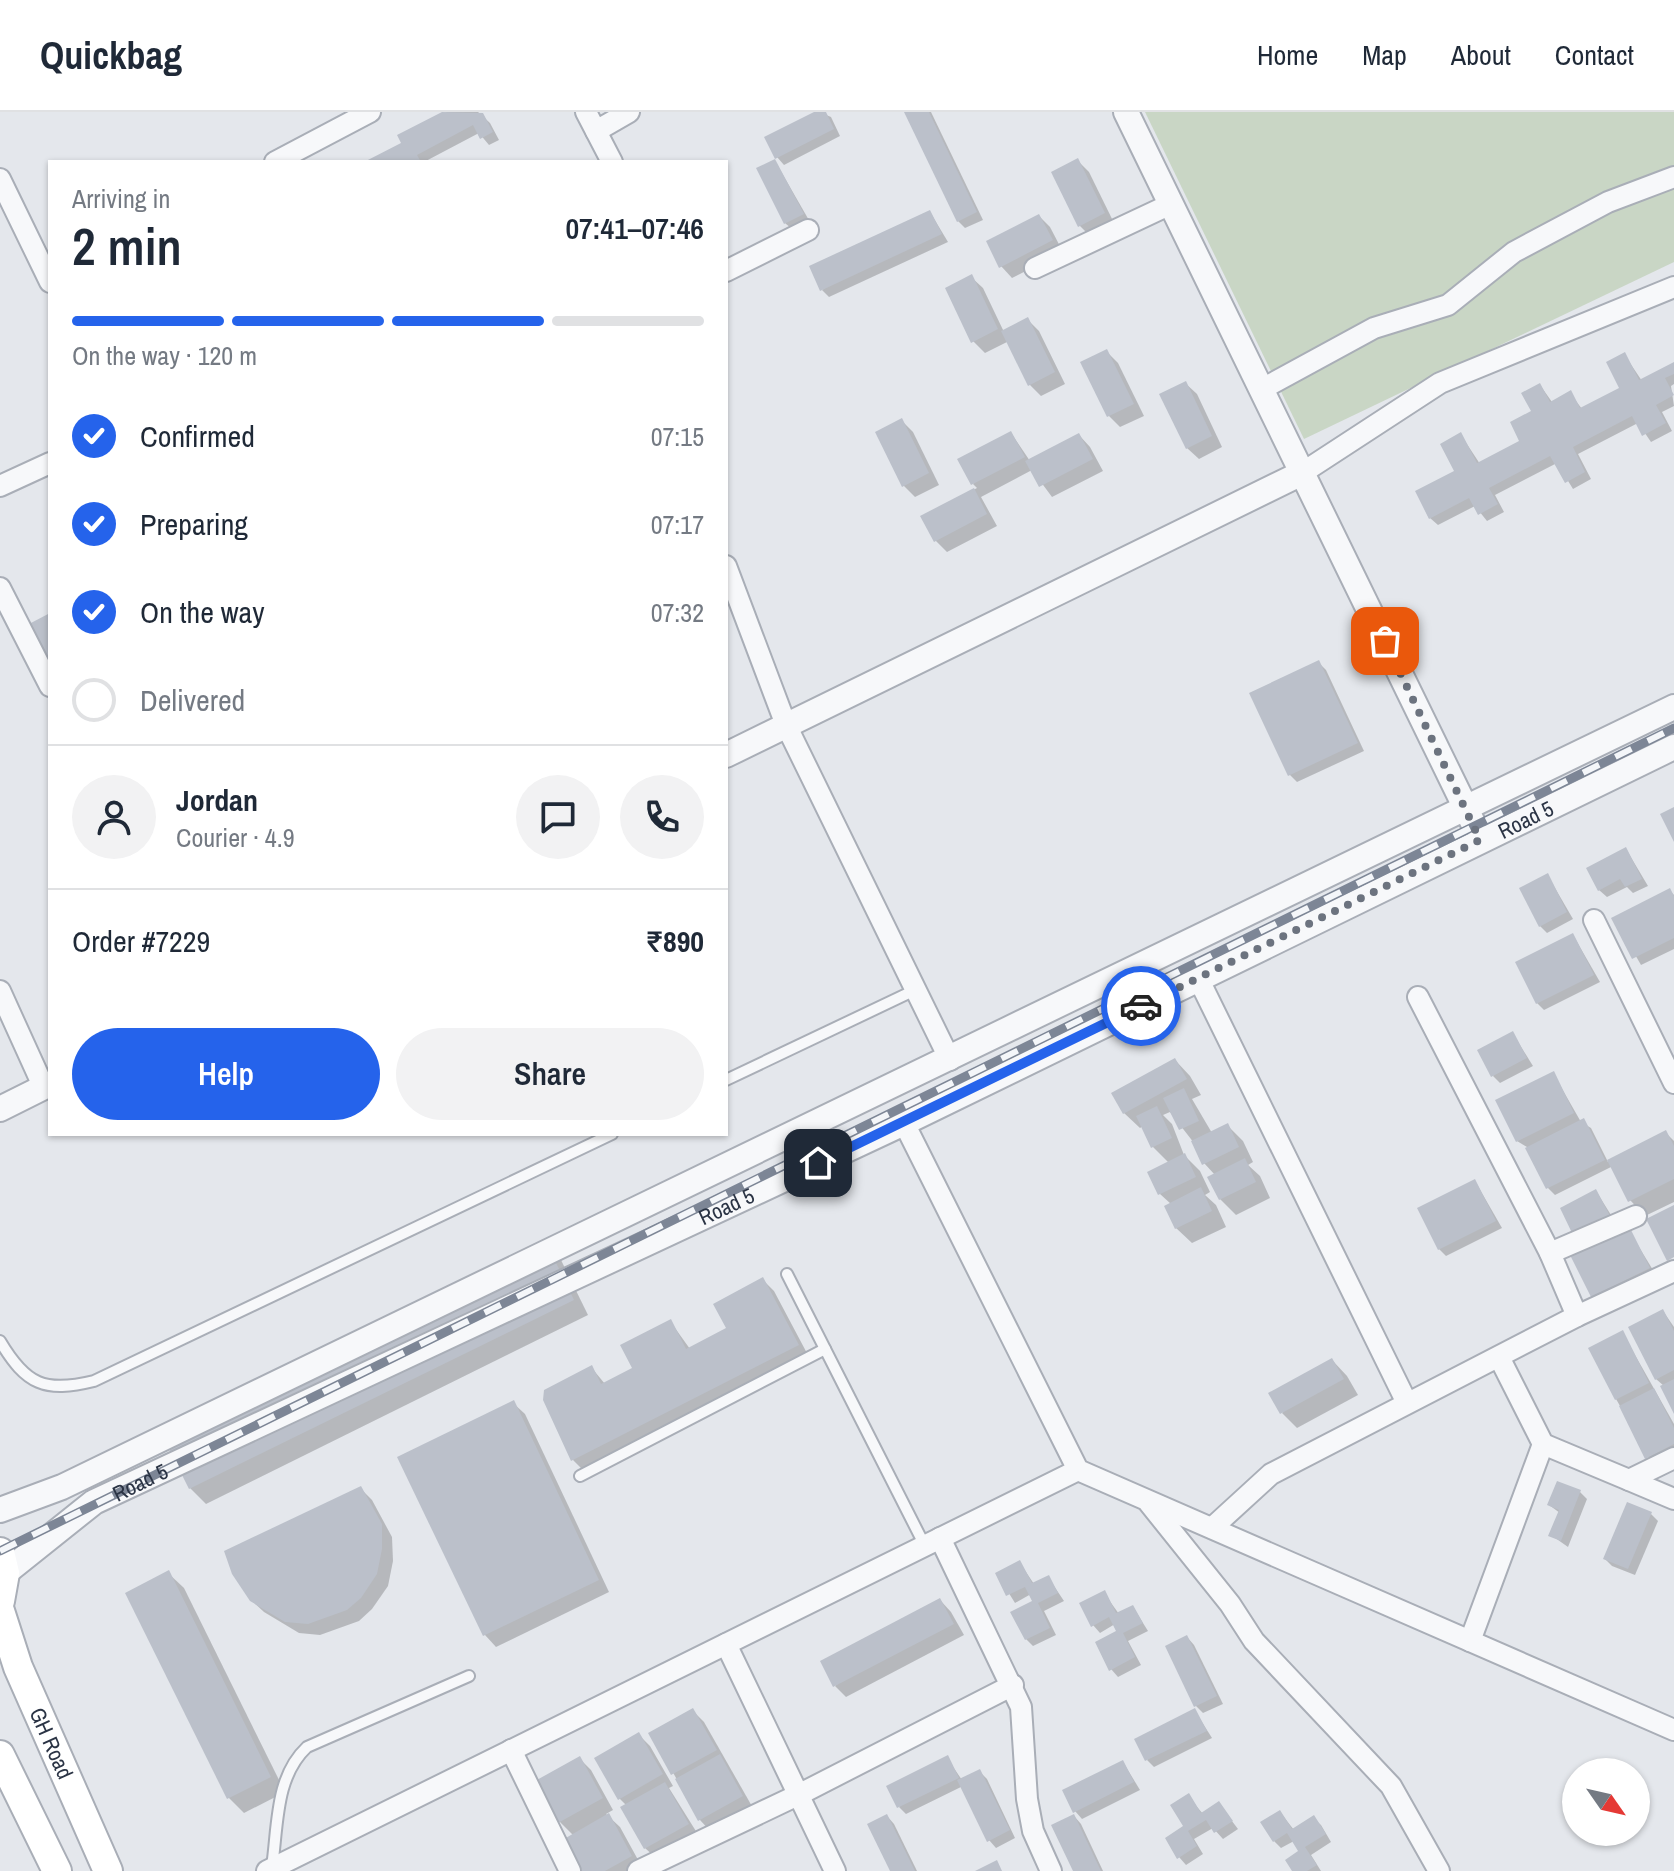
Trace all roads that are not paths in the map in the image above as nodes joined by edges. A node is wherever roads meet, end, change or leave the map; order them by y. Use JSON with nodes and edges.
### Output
{"nodes":[{"id":1,"x":370,"y":112,"type":"edge"},
{"id":2,"x":586,"y":112,"type":"edge"},
{"id":3,"x":629,"y":112,"type":"edge"},
{"id":4,"x":1126,"y":112,"type":"edge"},
{"id":5,"x":596,"y":131,"type":"junction"},
{"id":6,"x":279,"y":160,"type":"edge"},
{"id":7,"x":611,"y":160,"type":"edge"},
{"id":8,"x":1674,"y":177,"type":"edge"},
{"id":9,"x":0,"y":179,"type":"edge"},
{"id":10,"x":1171,"y":204,"type":"junction"},
{"id":11,"x":808,"y":230,"type":"dead end"},
{"id":12,"x":1035,"y":268,"type":"dead end"},
{"id":13,"x":728,"y":270,"type":"edge"},
{"id":14,"x":48,"y":278,"type":"edge"},
{"id":15,"x":1674,"y":287,"type":"edge"},
{"id":16,"x":1262,"y":389,"type":"junction"},
{"id":17,"x":48,"y":464,"type":"edge"},
{"id":18,"x":1302,"y":473,"type":"junction"},
{"id":19,"x":0,"y":486,"type":"edge"},
{"id":20,"x":728,"y":571,"type":"edge"},
{"id":21,"x":0,"y":588,"type":"edge"},
{"id":22,"x":48,"y":682,"type":"edge"},
{"id":23,"x":1674,"y":707,"type":"edge"},
{"id":24,"x":786,"y":725,"type":"junction"},
{"id":25,"x":1674,"y":747,"type":"edge"},
{"id":26,"x":728,"y":754,"type":"edge"},
{"id":27,"x":1468,"y":809,"type":"junction"},
{"id":28,"x":1480,"y":840,"type":"junction"},
{"id":29,"x":1594,"y":920,"type":"dead end"},
{"id":30,"x":1198,"y":978,"type":"junction"},
{"id":31,"x":0,"y":991,"type":"edge"},
{"id":32,"x":913,"y":991,"type":"junction"},
{"id":33,"x":1418,"y":997,"type":"dead end"},
{"id":34,"x":950,"y":1060,"type":"junction"},
{"id":35,"x":728,"y":1079,"type":"edge"},
{"id":36,"x":1674,"y":1083,"type":"edge"},
{"id":37,"x":47,"y":1086,"type":"edge"},
{"id":38,"x":0,"y":1109,"type":"edge"},
{"id":39,"x":904,"y":1123,"type":"junction"},
{"id":40,"x":608,"y":1136,"type":"edge"},
{"id":41,"x":1636,"y":1216,"type":"dead end"},
{"id":42,"x":1550,"y":1253,"type":"junction"},
{"id":43,"x":1674,"y":1271,"type":"edge"},
{"id":44,"x":787,"y":1274,"type":"dead end"},
{"id":45,"x":1577,"y":1316,"type":"junction"},
{"id":46,"x":0,"y":1341,"type":"edge"},
{"id":47,"x":825,"y":1349,"type":"junction"},
{"id":48,"x":1499,"y":1357,"type":"junction"},
{"id":49,"x":1407,"y":1403,"type":"junction"},
{"id":50,"x":1543,"y":1444,"type":"junction"},
{"id":51,"x":1674,"y":1458,"type":"edge"},
{"id":52,"x":1078,"y":1470,"type":"junction"},
{"id":53,"x":580,"y":1476,"type":"dead end"},
{"id":54,"x":1629,"y":1480,"type":"junction"},
{"id":55,"x":1674,"y":1499,"type":"edge"},
{"id":56,"x":1147,"y":1500,"type":"junction"},
{"id":57,"x":0,"y":1510,"type":"edge"},
{"id":58,"x":1212,"y":1528,"type":"junction"},
{"id":59,"x":932,"y":1542,"type":"junction"},
{"id":60,"x":3,"y":1562,"type":"edge"},
{"id":61,"x":0,"y":1601,"type":"edge"},
{"id":62,"x":0,"y":1611,"type":"edge"},
{"id":63,"x":1470,"y":1641,"type":"junction"},
{"id":64,"x":726,"y":1644,"type":"junction"},
{"id":65,"x":469,"y":1676,"type":"dead end"},
{"id":66,"x":1013,"y":1685,"type":"junction"},
{"id":67,"x":1674,"y":1730,"type":"edge"},
{"id":68,"x":511,"y":1750,"type":"junction"},
{"id":69,"x":0,"y":1755,"type":"edge"},
{"id":70,"x":800,"y":1794,"type":"junction"},
{"id":71,"x":270,"y":1870,"type":"edge"},
{"id":72,"x":57,"y":1871,"type":"edge"},
{"id":73,"x":108,"y":1871,"type":"edge"},
{"id":74,"x":570,"y":1871,"type":"edge"},
{"id":75,"x":638,"y":1871,"type":"edge"},
{"id":76,"x":835,"y":1871,"type":"edge"},
{"id":77,"x":1051,"y":1871,"type":"edge"},
{"id":78,"x":1439,"y":1871,"type":"edge"}],
"edges":[{"from":1,"to":6,"type":"street"},
{"from":2,"to":5,"type":"street"},
{"from":3,"to":5,"type":"street"},
{"from":4,"to":10,"type":"street"},
{"from":5,"to":7,"type":"street"},
{"from":8,"to":16,"type":"street"},
{"from":9,"to":14,"type":"street"},
{"from":10,"to":12,"type":"street"},
{"from":10,"to":16,"type":"street"},
{"from":11,"to":13,"type":"street"},
{"from":15,"to":18,"type":"street"},
{"from":16,"to":18,"type":"street"},
{"from":17,"to":19,"type":"street"},
{"from":18,"to":24,"type":"street"},
{"from":18,"to":27,"type":"street"},
{"from":20,"to":24,"type":"street"},
{"from":21,"to":22,"type":"street"},
{"from":23,"to":27,"type":"street","name":"Road 5"},
{"from":24,"to":26,"type":"street"},
{"from":24,"to":32,"type":"street"},
{"from":25,"to":28,"type":"street","name":"Road 5"},
{"from":27,"to":28,"type":"street"},
{"from":27,"to":34,"type":"street","name":"Road 5"},
{"from":28,"to":30,"type":"street","name":"Road 5"},
{"from":29,"to":36,"type":"street"},
{"from":30,"to":39,"type":"street","name":"Road 5"},
{"from":30,"to":49,"type":"street"},
{"from":31,"to":37,"type":"street"},
{"from":32,"to":34,"type":"street"},
{"from":32,"to":35,"type":"lane"},
{"from":33,"to":42,"type":"street"},
{"from":34,"to":57,"type":"street","name":"Road 5"},
{"from":37,"to":38,"type":"street"},
{"from":39,"to":52,"type":"street"},
{"from":39,"to":60,"type":"street","name":"Road 5"},
{"from":40,"to":46,"type":"lane"},
{"from":41,"to":42,"type":"street"},
{"from":42,"to":45,"type":"street"},
{"from":43,"to":45,"type":"street"},
{"from":44,"to":47,"type":"lane"},
{"from":45,"to":48,"type":"street"},
{"from":47,"to":53,"type":"lane"},
{"from":47,"to":59,"type":"lane"},
{"from":48,"to":49,"type":"street"},
{"from":48,"to":50,"type":"street"},
{"from":49,"to":58,"type":"street"},
{"from":50,"to":54,"type":"street"},
{"from":50,"to":63,"type":"street"},
{"from":51,"to":54,"type":"street"},
{"from":52,"to":56,"type":"street"},
{"from":52,"to":59,"type":"street"},
{"from":54,"to":55,"type":"street"},
{"from":56,"to":58,"type":"street"},
{"from":56,"to":78,"type":"street"},
{"from":58,"to":63,"type":"street"},
{"from":59,"to":64,"type":"street"},
{"from":59,"to":66,"type":"street"},
{"from":60,"to":61,"type":"main road"},
{"from":62,"to":73,"type":"main road","name":"GH Road"},
{"from":63,"to":67,"type":"street"},
{"from":64,"to":68,"type":"street"},
{"from":64,"to":70,"type":"street"},
{"from":65,"to":71,"type":"lane"},
{"from":66,"to":70,"type":"street"},
{"from":66,"to":77,"type":"street"},
{"from":68,"to":71,"type":"street"},
{"from":68,"to":74,"type":"street"},
{"from":69,"to":72,"type":"main road"},
{"from":70,"to":75,"type":"street"},
{"from":70,"to":76,"type":"street"}]}
